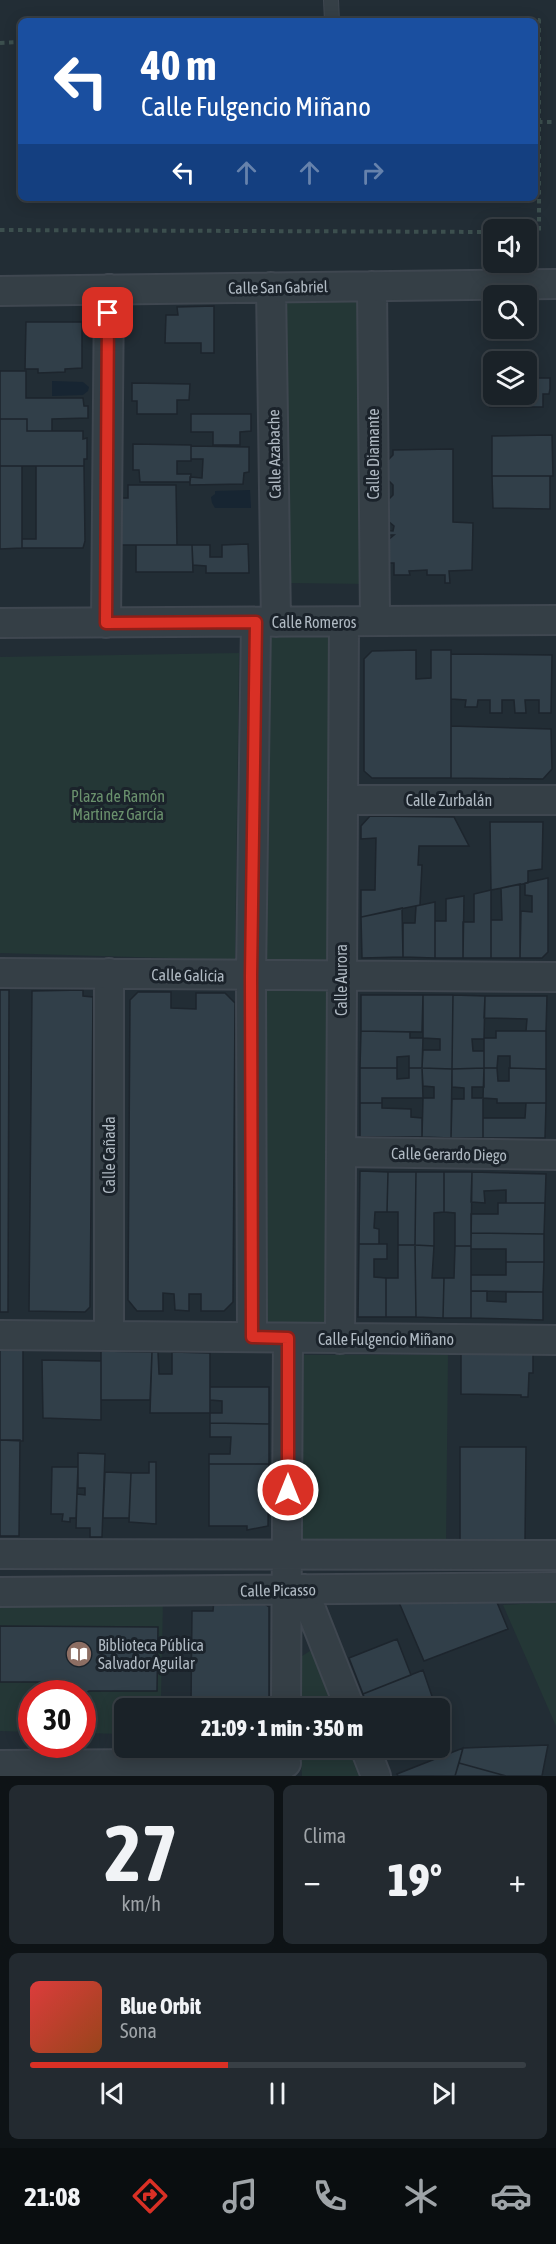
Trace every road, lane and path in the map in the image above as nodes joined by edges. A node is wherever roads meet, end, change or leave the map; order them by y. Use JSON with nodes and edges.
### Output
{"nodes":[{"id":1,"x":331,"y":0,"type":"edge"},
{"id":2,"x":332,"y":18,"type":"edge"},
{"id":3,"x":538,"y":20,"type":"edge"},
{"id":4,"x":18,"y":42,"type":"edge"},
{"id":5,"x":0,"y":43,"type":"edge"},
{"id":6,"x":538,"y":122,"type":"junction"},
{"id":7,"x":556,"y":122,"type":"edge"},
{"id":8,"x":0,"y":230,"type":"edge"},
{"id":9,"x":483,"y":232,"type":"edge"},
{"id":10,"x":537,"y":232,"type":"edge"},
{"id":11,"x":556,"y":284,"type":"edge"},
{"id":12,"x":372,"y":286,"type":"junction"},
{"id":13,"x":271,"y":287,"type":"junction"},
{"id":14,"x":109,"y":289,"type":"junction"},
{"id":15,"x":0,"y":291,"type":"edge"},
{"id":16,"x":556,"y":620,"type":"edge"},
{"id":17,"x":375,"y":621,"type":"junction"},
{"id":18,"x":266,"y":622,"type":"junction"},
{"id":19,"x":344,"y":622,"type":"junction"},
{"id":20,"x":0,"y":623,"type":"edge"},
{"id":21,"x":106,"y":623,"type":"junction"},
{"id":22,"x":343,"y":800,"type":"junction"},
{"id":23,"x":556,"y":800,"type":"edge"},
{"id":24,"x":0,"y":973,"type":"edge"},
{"id":25,"x":109,"y":973,"type":"junction"},
{"id":26,"x":341,"y":975,"type":"junction"},
{"id":27,"x":251,"y":976,"type":"junction"},
{"id":28,"x":556,"y":977,"type":"edge"},
{"id":29,"x":341,"y":1152,"type":"junction"},
{"id":30,"x":556,"y":1155,"type":"edge"},
{"id":31,"x":0,"y":1335,"type":"edge"},
{"id":32,"x":109,"y":1336,"type":"junction"},
{"id":33,"x":252,"y":1337,"type":"junction"},
{"id":34,"x":288,"y":1338,"type":"junction"},
{"id":35,"x":340,"y":1339,"type":"junction"},
{"id":36,"x":556,"y":1340,"type":"edge"},
{"id":37,"x":0,"y":1554,"type":"edge"},
{"id":38,"x":287,"y":1555,"type":"junction"},
{"id":39,"x":556,"y":1555,"type":"edge"},
{"id":40,"x":556,"y":1587,"type":"edge"},
{"id":41,"x":295,"y":1589,"type":"junction"},
{"id":42,"x":0,"y":1592,"type":"edge"},
{"id":43,"x":287,"y":1698,"type":"edge"},
{"id":44,"x":345,"y":1698,"type":"edge"},
{"id":45,"x":369,"y":1758,"type":"edge"},
{"id":46,"x":286,"y":1762,"type":"edge"},
{"id":47,"x":0,"y":1766,"type":"edge"},
{"id":48,"x":376,"y":1776,"type":"edge"}],
"edges":[{"from":1,"to":2,"type":"lane"},
{"from":3,"to":6,"type":"path"},
{"from":4,"to":5,"type":"path"},
{"from":6,"to":7,"type":"path"},
{"from":6,"to":10,"type":"path"},
{"from":8,"to":9,"type":"path"},
{"from":11,"to":12,"type":"street","name":"Calle San Gabriel"},
{"from":12,"to":13,"type":"street","name":"Calle San Gabriel"},
{"from":12,"to":17,"type":"street","name":"Calle Diamante"},
{"from":13,"to":14,"type":"street","name":"Calle San Gabriel"},
{"from":13,"to":18,"type":"street","name":"Calle Azabache"},
{"from":14,"to":15,"type":"street","name":"Calle San Gabriel"},
{"from":14,"to":21,"type":"street"},
{"from":16,"to":17,"type":"street","name":"Calle Romeros"},
{"from":17,"to":19,"type":"street","name":"Calle Romeros"},
{"from":18,"to":19,"type":"street","name":"Calle Romeros"},
{"from":18,"to":21,"type":"street","name":"Calle Romeros"},
{"from":18,"to":27,"type":"street"},
{"from":19,"to":22,"type":"street","name":"Calle Aurora"},
{"from":20,"to":21,"type":"street","name":"Calle Romeros"},
{"from":22,"to":23,"type":"street","name":"Calle Zurbalán"},
{"from":22,"to":26,"type":"street","name":"Calle Aurora"},
{"from":24,"to":25,"type":"street","name":"Calle Galicia"},
{"from":25,"to":27,"type":"street","name":"Calle Galicia"},
{"from":25,"to":32,"type":"street","name":"Calle Cañada"},
{"from":26,"to":27,"type":"street","name":"Calle Galicia"},
{"from":26,"to":28,"type":"street","name":"Calle Galicia"},
{"from":26,"to":29,"type":"street","name":"Calle Aurora"},
{"from":27,"to":33,"type":"street"},
{"from":29,"to":30,"type":"street","name":"Calle Gerardo Diego"},
{"from":29,"to":35,"type":"street","name":"Calle Aurora"},
{"from":31,"to":32,"type":"street","name":"Calle Fulgencio Miñano"},
{"from":32,"to":33,"type":"street","name":"Calle Fulgencio Miñano"},
{"from":33,"to":34,"type":"street","name":"Calle Fulgencio Miñano"},
{"from":34,"to":35,"type":"street","name":"Calle Fulgencio Miñano"},
{"from":34,"to":38,"type":"street"},
{"from":35,"to":36,"type":"street","name":"Calle Fulgencio Miñano"},
{"from":37,"to":38,"type":"street"},
{"from":38,"to":39,"type":"street"},
{"from":38,"to":41,"type":"street"},
{"from":40,"to":41,"type":"street","name":"Calle Picasso"},
{"from":41,"to":42,"type":"street","name":"Calle Picasso"},
{"from":41,"to":43,"type":"street"},
{"from":41,"to":44,"type":"street"},
{"from":45,"to":48,"type":"street"},
{"from":46,"to":47,"type":"street"}]}
